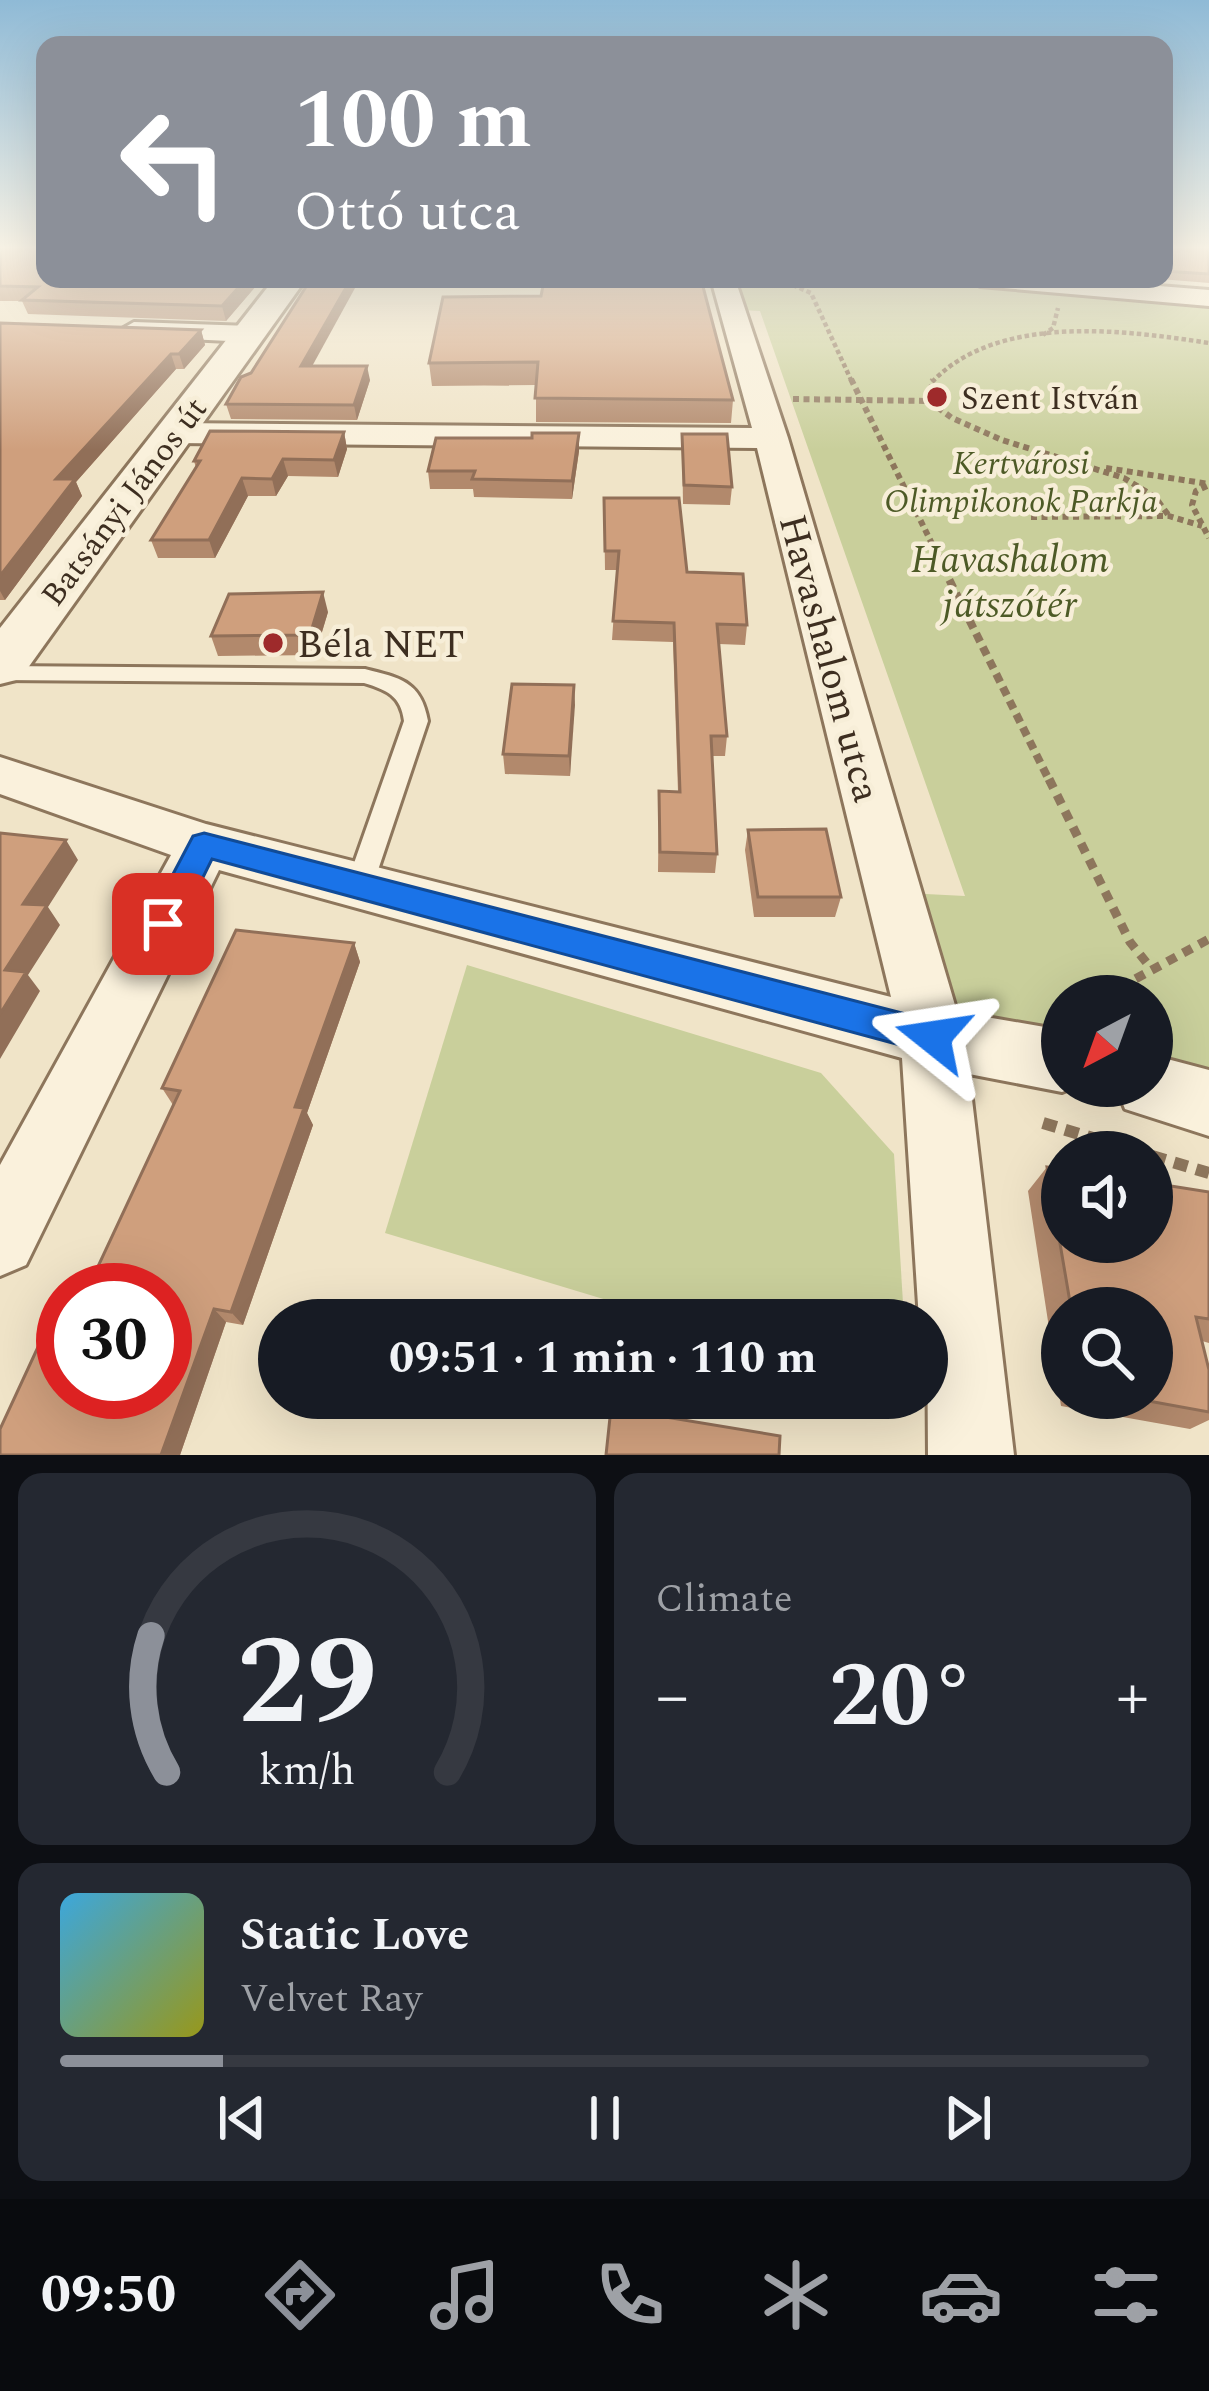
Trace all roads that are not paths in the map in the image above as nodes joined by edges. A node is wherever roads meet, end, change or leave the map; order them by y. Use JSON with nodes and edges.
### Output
{"nodes":[{"id":1,"x":265,"y":314,"type":"edge"},
{"id":2,"x":734,"y":314,"type":"edge"},
{"id":3,"x":110,"y":329,"type":"edge"},
{"id":4,"x":250,"y":334,"type":"junction"},
{"id":5,"x":766,"y":418,"type":"junction"},
{"id":6,"x":175,"y":433,"type":"junction"},
{"id":7,"x":0,"y":669,"type":"edge"},
{"id":8,"x":0,"y":775,"type":"edge"},
{"id":9,"x":204,"y":845,"type":"junction"},
{"id":10,"x":360,"y":886,"type":"junction"},
{"id":11,"x":933,"y":1037,"type":"junction"},
{"id":12,"x":1041,"y":1057,"type":"edge"},
{"id":13,"x":1173,"y":1093,"type":"edge"},
{"id":14,"x":1209,"y":1103,"type":"edge"},
{"id":15,"x":0,"y":1239,"type":"edge"},
{"id":16,"x":971,"y":1455,"type":"edge"}],
"edges":[{"from":1,"to":4,"type":"street","name":"Batsányi János út"},
{"from":2,"to":5,"type":"street","name":"Havashalom utca"},
{"from":3,"to":4,"type":"street"},
{"from":4,"to":6,"type":"street","name":"Batsányi János út"},
{"from":5,"to":6,"type":"street"},
{"from":5,"to":11,"type":"street","name":"Havashalom utca"},
{"from":6,"to":7,"type":"street","name":"Batsányi János út"},
{"from":7,"to":10,"type":"lane"},
{"from":8,"to":9,"type":"street"},
{"from":9,"to":10,"type":"street"},
{"from":9,"to":15,"type":"street"},
{"from":10,"to":11,"type":"street"},
{"from":11,"to":12,"type":"street"},
{"from":11,"to":16,"type":"street","name":"Havashalom utca"},
{"from":13,"to":14,"type":"street"}]}
